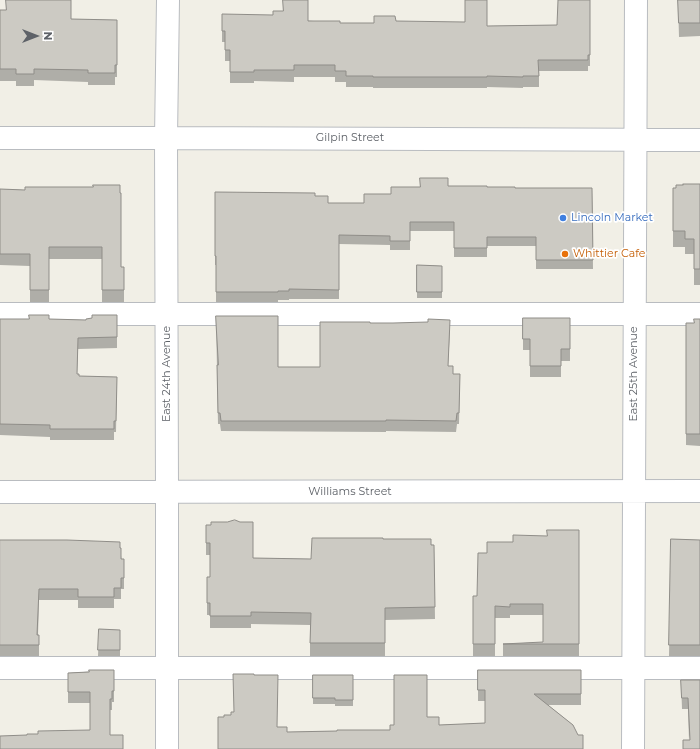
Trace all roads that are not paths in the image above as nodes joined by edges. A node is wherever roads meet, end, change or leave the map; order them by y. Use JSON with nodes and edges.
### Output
{"nodes":[{"id":1,"x":168,"y":0,"type":"edge"},
{"id":2,"x":636,"y":0,"type":"edge"},
{"id":3,"x":0,"y":138,"type":"edge"},
{"id":4,"x":166,"y":138,"type":"junction"},
{"id":5,"x":635,"y":140,"type":"junction"},
{"id":6,"x":700,"y":140,"type":"edge"},
{"id":7,"x":0,"y":314,"type":"edge"},
{"id":8,"x":166,"y":314,"type":"junction"},
{"id":9,"x":634,"y":314,"type":"junction"},
{"id":10,"x":700,"y":314,"type":"edge"},
{"id":11,"x":634,"y":490,"type":"junction"},
{"id":12,"x":700,"y":491,"type":"edge"},
{"id":13,"x":0,"y":492,"type":"edge"},
{"id":14,"x":168,"y":492,"type":"junction"},
{"id":15,"x":0,"y":668,"type":"edge"},
{"id":16,"x":167,"y":668,"type":"junction"},
{"id":17,"x":633,"y":668,"type":"junction"},
{"id":18,"x":700,"y":668,"type":"edge"},
{"id":19,"x":167,"y":749,"type":"edge"},
{"id":20,"x":633,"y":749,"type":"edge"}],
"edges":[{"from":1,"to":4,"type":"street","name":"East 24th Avenue"},
{"from":2,"to":5,"type":"street","name":"East 25th Avenue"},
{"from":3,"to":4,"type":"street","name":"Gilpin Street"},
{"from":4,"to":5,"type":"street","name":"Gilpin Street"},
{"from":4,"to":8,"type":"street","name":"East 24th Avenue"},
{"from":5,"to":6,"type":"street","name":"Gilpin Street"},
{"from":5,"to":9,"type":"street","name":"East 25th Avenue"},
{"from":7,"to":8,"type":"street"},
{"from":8,"to":9,"type":"street"},
{"from":8,"to":14,"type":"street","name":"East 24th Avenue"},
{"from":9,"to":10,"type":"street"},
{"from":9,"to":11,"type":"street","name":"East 25th Avenue"},
{"from":11,"to":12,"type":"street","name":"Williams Street"},
{"from":11,"to":14,"type":"street","name":"Williams Street"},
{"from":11,"to":17,"type":"street","name":"East 25th Avenue"},
{"from":13,"to":14,"type":"street","name":"Williams Street"},
{"from":14,"to":16,"type":"street","name":"East 24th Avenue"},
{"from":15,"to":16,"type":"street"},
{"from":16,"to":17,"type":"street"},
{"from":16,"to":19,"type":"street","name":"East 24th Avenue"},
{"from":17,"to":18,"type":"street"},
{"from":17,"to":20,"type":"street","name":"East 25th Avenue"}]}
